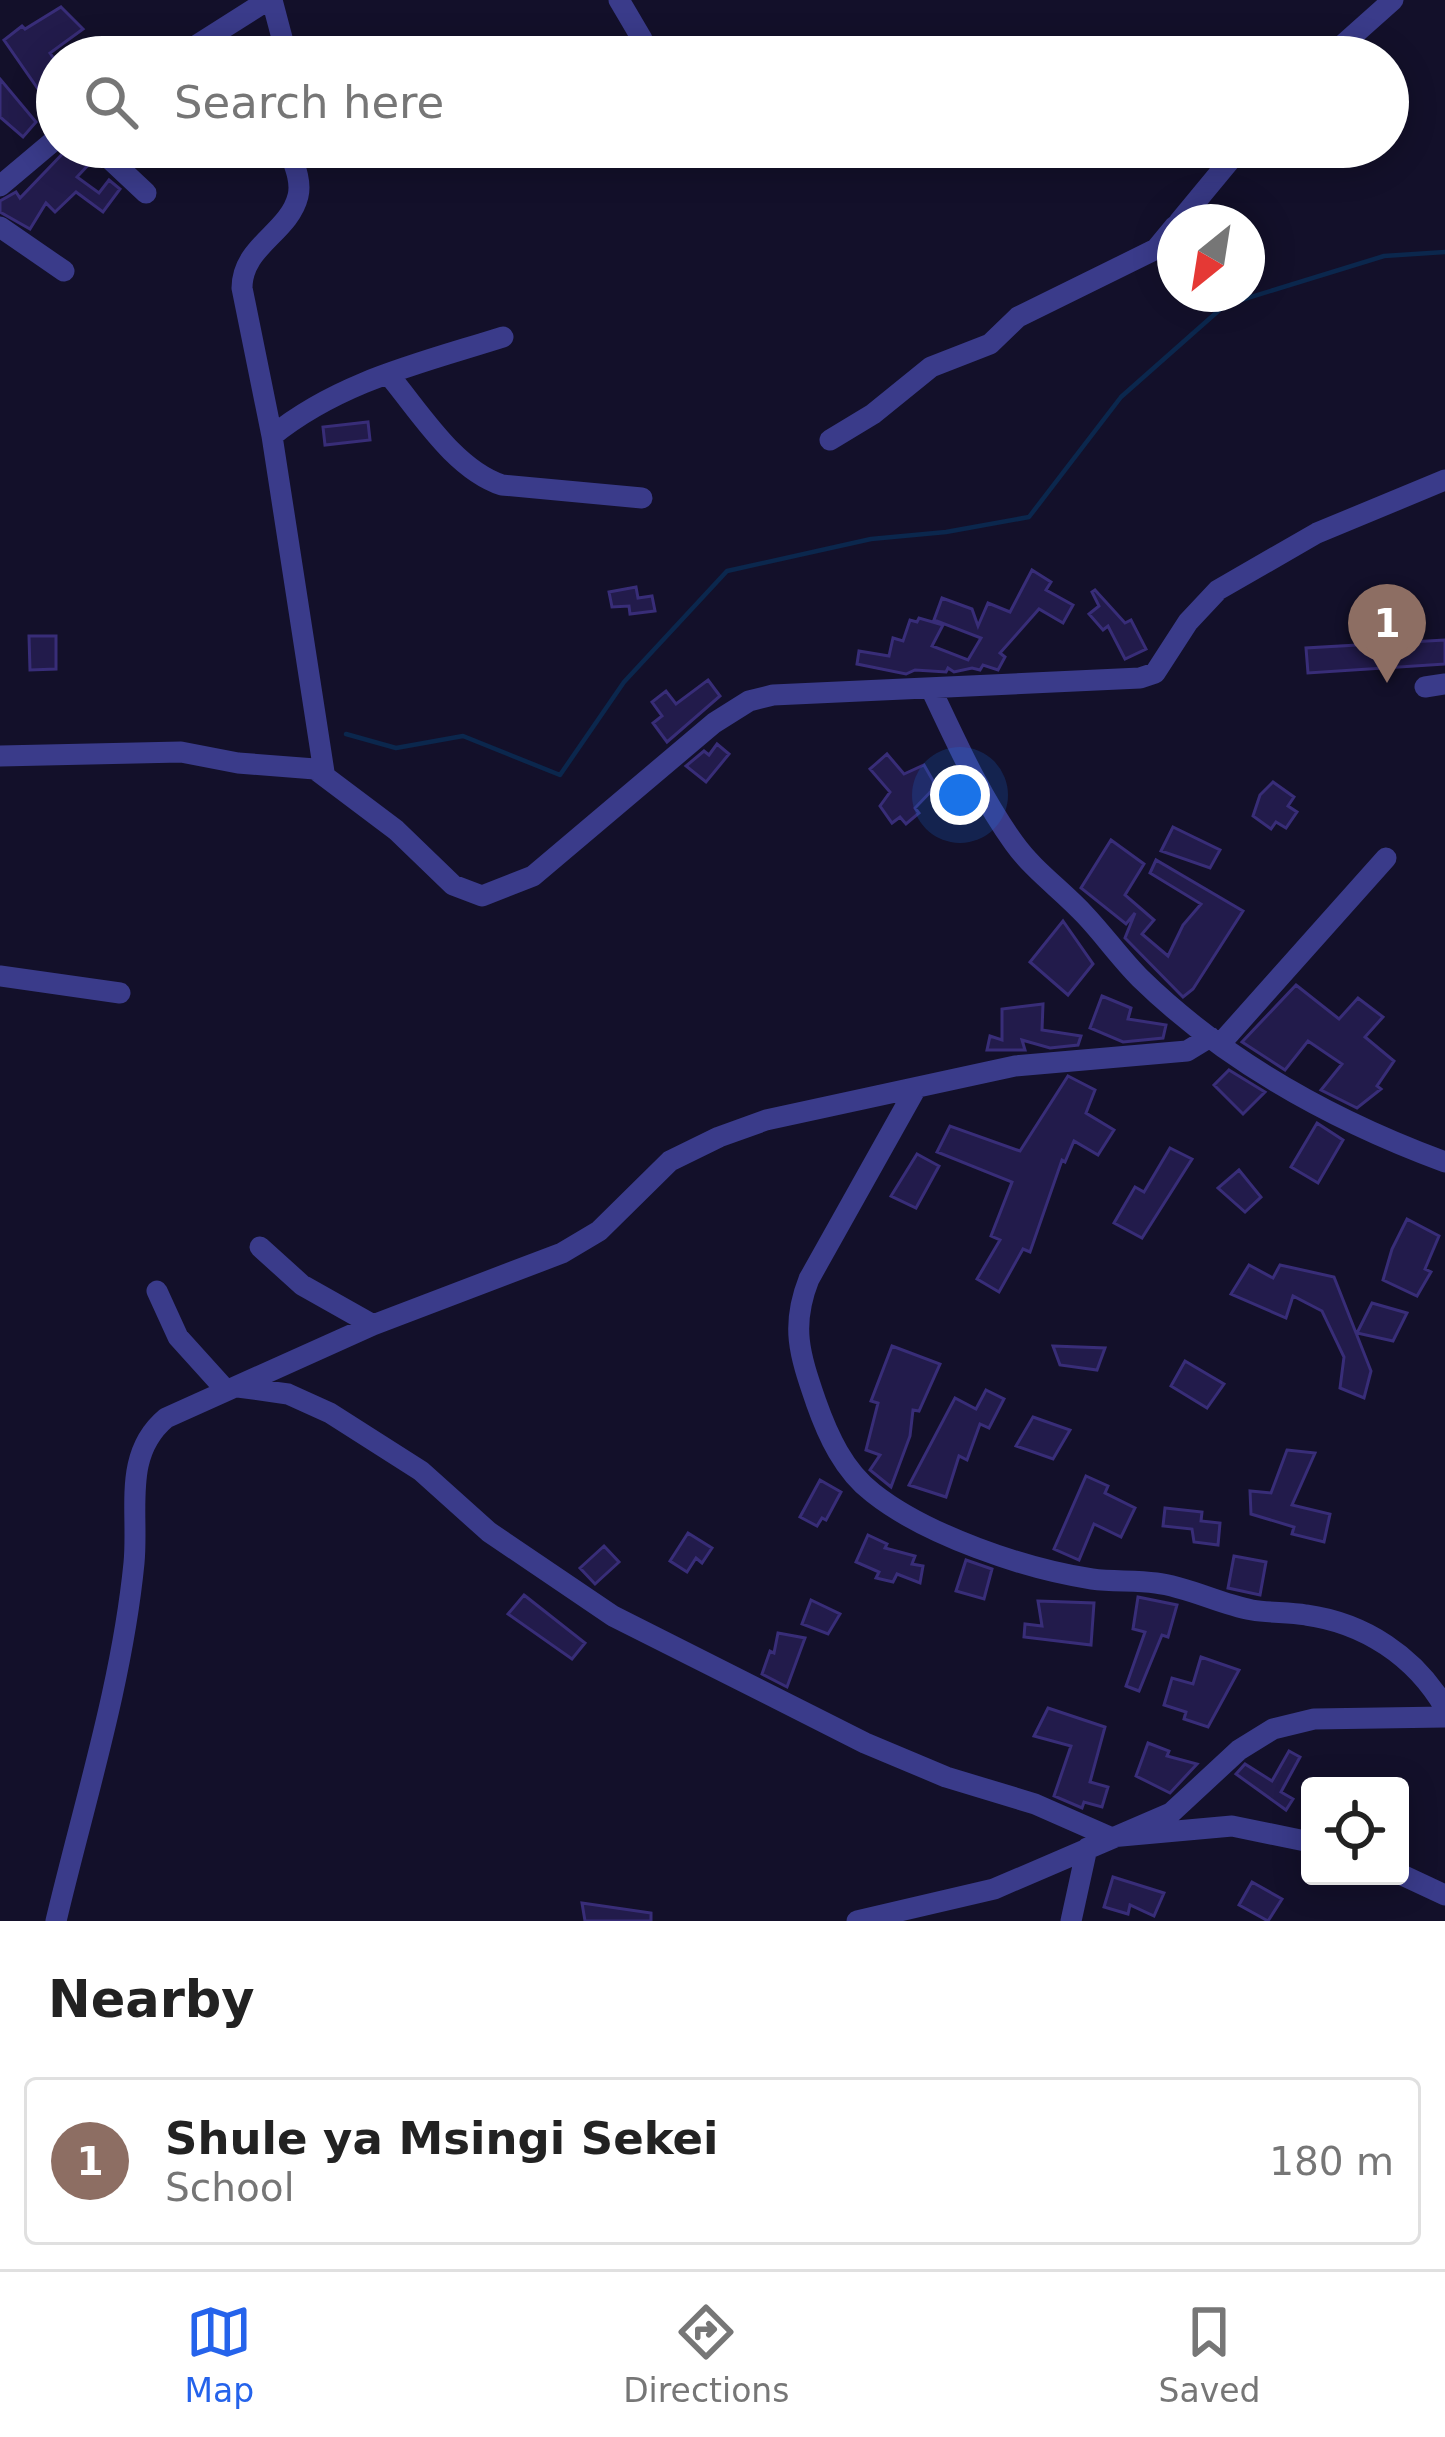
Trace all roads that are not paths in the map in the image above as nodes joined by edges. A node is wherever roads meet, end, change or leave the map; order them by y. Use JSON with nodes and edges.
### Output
{"nodes":[{"id":1,"x":270,"y":0,"type":"edge"},
{"id":2,"x":620,"y":0,"type":"edge"},
{"id":3,"x":1393,"y":0,"type":"edge"},
{"id":4,"x":212,"y":36,"type":"edge"},
{"id":5,"x":281,"y":36,"type":"edge"},
{"id":6,"x":640,"y":36,"type":"edge"},
{"id":7,"x":1353,"y":36,"type":"edge"},
{"id":8,"x":36,"y":156,"type":"edge"},
{"id":9,"x":119,"y":168,"type":"edge"},
{"id":10,"x":295,"y":168,"type":"edge"},
{"id":11,"x":1224,"y":168,"type":"edge"},
{"id":12,"x":0,"y":186,"type":"edge"},
{"id":13,"x":146,"y":193,"type":"dead end"},
{"id":14,"x":1194,"y":204,"type":"edge"},
{"id":15,"x":0,"y":227,"type":"edge"},
{"id":16,"x":1157,"y":248,"type":"edge"},
{"id":17,"x":64,"y":271,"type":"dead end"},
{"id":18,"x":503,"y":337,"type":"dead end"},
{"id":19,"x":388,"y":374,"type":"junction"},
{"id":20,"x":272,"y":436,"type":"junction"},
{"id":21,"x":830,"y":440,"type":"dead end"},
{"id":22,"x":1445,"y":479,"type":"edge"},
{"id":23,"x":642,"y":498,"type":"dead end"},
{"id":24,"x":931,"y":689,"type":"junction"},
{"id":25,"x":0,"y":756,"type":"edge"},
{"id":26,"x":324,"y":772,"type":"junction"},
{"id":27,"x":1386,"y":858,"type":"dead end"},
{"id":28,"x":0,"y":976,"type":"edge"},
{"id":29,"x":120,"y":993,"type":"dead end"},
{"id":30,"x":1215,"y":1040,"type":"junction"},
{"id":31,"x":916,"y":1088,"type":"junction"},
{"id":32,"x":1445,"y":1162,"type":"edge"},
{"id":33,"x":260,"y":1247,"type":"dead end"},
{"id":34,"x":157,"y":1292,"type":"dead end"},
{"id":35,"x":373,"y":1325,"type":"junction"},
{"id":36,"x":230,"y":1388,"type":"junction"},
{"id":37,"x":1445,"y":1708,"type":"edge"},
{"id":38,"x":1445,"y":1717,"type":"edge"},
{"id":39,"x":1110,"y":1837,"type":"junction"},
{"id":40,"x":1301,"y":1840,"type":"edge"},
{"id":41,"x":1087,"y":1848,"type":"junction"},
{"id":42,"x":1409,"y":1878,"type":"edge"},
{"id":43,"x":1445,"y":1895,"type":"edge"},
{"id":44,"x":56,"y":1921,"type":"edge"},
{"id":45,"x":857,"y":1921,"type":"edge"},
{"id":46,"x":1071,"y":1921,"type":"edge"}],
"edges":[{"from":1,"to":4,"type":"street"},
{"from":1,"to":5,"type":"street"},
{"from":2,"to":6,"type":"street"},
{"from":3,"to":7,"type":"street"},
{"from":8,"to":12,"type":"street"},
{"from":9,"to":13,"type":"street"},
{"from":10,"to":20,"type":"street"},
{"from":11,"to":14,"type":"street"},
{"from":15,"to":17,"type":"street"},
{"from":16,"to":21,"type":"street"},
{"from":18,"to":19,"type":"street"},
{"from":19,"to":20,"type":"street"},
{"from":19,"to":23,"type":"street"},
{"from":20,"to":26,"type":"street"},
{"from":22,"to":24,"type":"street"},
{"from":24,"to":26,"type":"street"},
{"from":24,"to":30,"type":"street"},
{"from":25,"to":26,"type":"street"},
{"from":27,"to":30,"type":"street"},
{"from":28,"to":29,"type":"street"},
{"from":30,"to":31,"type":"street"},
{"from":30,"to":32,"type":"street"},
{"from":31,"to":35,"type":"street"},
{"from":31,"to":37,"type":"street"},
{"from":33,"to":35,"type":"street"},
{"from":34,"to":36,"type":"street"},
{"from":35,"to":36,"type":"street"},
{"from":36,"to":39,"type":"street"},
{"from":36,"to":44,"type":"street"},
{"from":38,"to":39,"type":"street"},
{"from":39,"to":40,"type":"street"},
{"from":39,"to":41,"type":"street"},
{"from":41,"to":45,"type":"street"},
{"from":41,"to":46,"type":"street"},
{"from":42,"to":43,"type":"street"}]}
